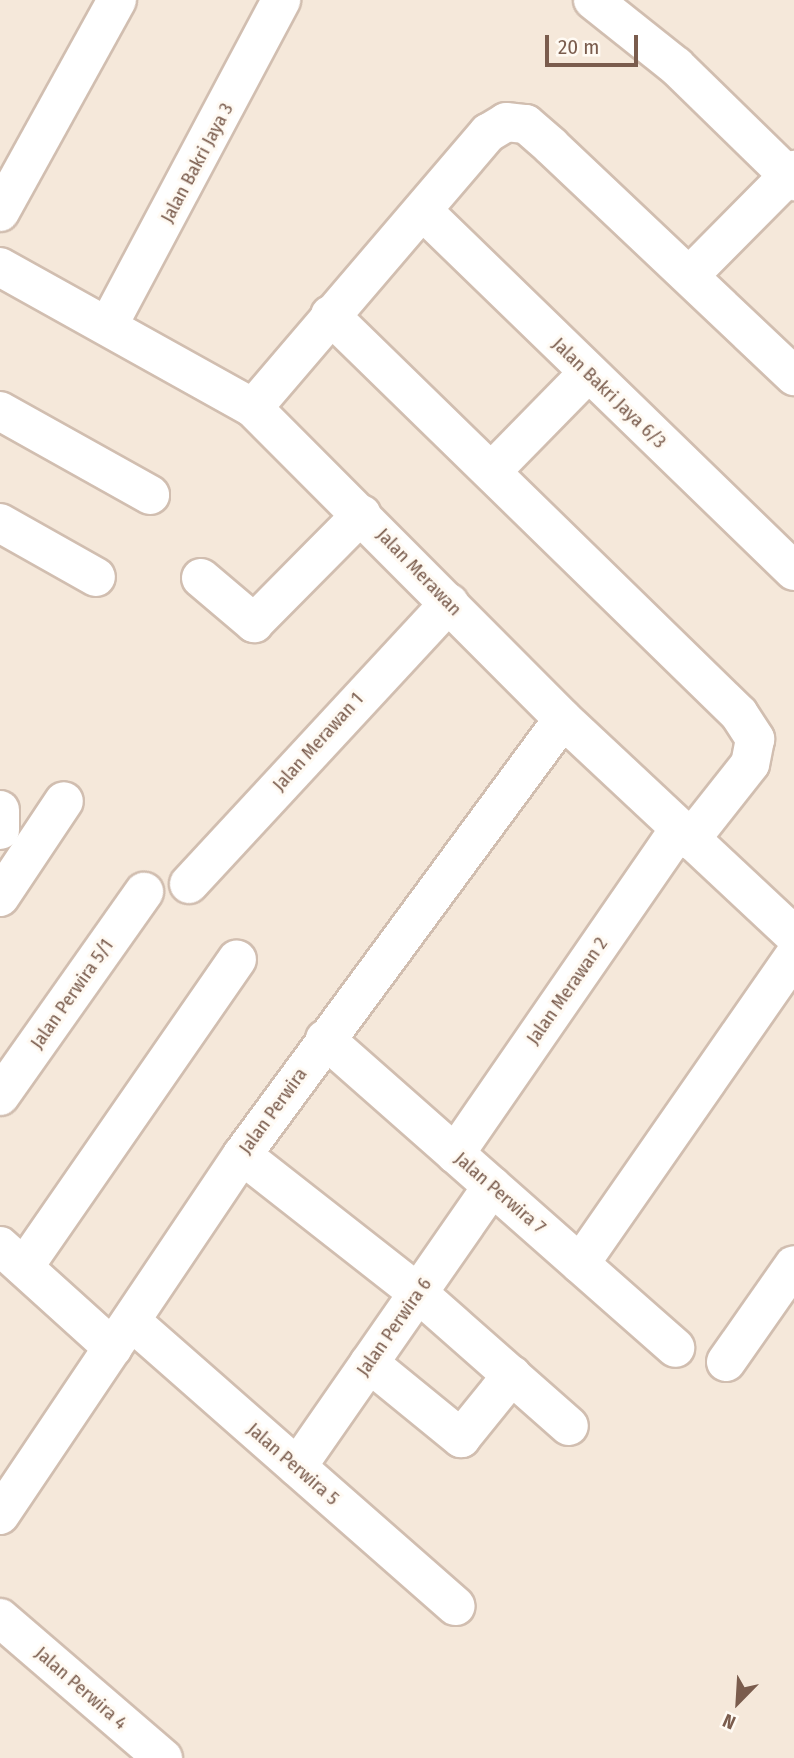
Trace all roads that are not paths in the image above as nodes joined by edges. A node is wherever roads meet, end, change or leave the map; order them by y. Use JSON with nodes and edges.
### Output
{"nodes":[{"id":1,"x":117,"y":0,"type":"edge"},
{"id":2,"x":281,"y":0,"type":"edge"},
{"id":3,"x":593,"y":0,"type":"edge"},
{"id":4,"x":793,"y":176,"type":"edge"},
{"id":5,"x":0,"y":212,"type":"edge"},
{"id":6,"x":425,"y":213,"type":"junction"},
{"id":7,"x":0,"y":267,"type":"edge"},
{"id":8,"x":690,"y":275,"type":"junction"},
{"id":9,"x":330,"y":315,"type":"junction"},
{"id":10,"x":109,"y":324,"type":"junction"},
{"id":11,"x":588,"y":373,"type":"junction"},
{"id":12,"x":794,"y":376,"type":"edge"},
{"id":13,"x":253,"y":408,"type":"junction"},
{"id":14,"x":0,"y":411,"type":"edge"},
{"id":15,"x":492,"y":471,"type":"junction"},
{"id":16,"x":149,"y":495,"type":"dead end"},
{"id":17,"x":362,"y":514,"type":"junction"},
{"id":18,"x":1,"y":524,"type":"edge"},
{"id":19,"x":794,"y":571,"type":"edge"},
{"id":20,"x":96,"y":577,"type":"dead end"},
{"id":21,"x":201,"y":578,"type":"dead end"},
{"id":22,"x":449,"y":603,"type":"junction"},
{"id":23,"x":563,"y":719,"type":"junction"},
{"id":24,"x":64,"y":801,"type":"dead end"},
{"id":25,"x":0,"y":810,"type":"edge"},
{"id":26,"x":0,"y":830,"type":"edge"},
{"id":27,"x":684,"y":834,"type":"junction"},
{"id":28,"x":189,"y":884,"type":"dead end"},
{"id":29,"x":144,"y":892,"type":"dead end"},
{"id":30,"x":0,"y":897,"type":"edge"},
{"id":31,"x":794,"y":936,"type":"edge"},
{"id":32,"x":794,"y":956,"type":"edge"},
{"id":33,"x":237,"y":960,"type":"dead end"},
{"id":34,"x":325,"y":1039,"type":"junction"},
{"id":35,"x":0,"y":1096,"type":"edge"},
{"id":36,"x":455,"y":1154,"type":"junction"},
{"id":37,"x":242,"y":1155,"type":"junction"},
{"id":38,"x":492,"y":1186,"type":"junction"},
{"id":39,"x":12,"y":1256,"type":"edge"},
{"id":40,"x":580,"y":1264,"type":"junction"},
{"id":41,"x":794,"y":1265,"type":"edge"},
{"id":42,"x":418,"y":1293,"type":"junction"},
{"id":43,"x":122,"y":1335,"type":"junction"},
{"id":44,"x":675,"y":1348,"type":"dead end"},
{"id":45,"x":726,"y":1362,"type":"dead end"},
{"id":46,"x":369,"y":1363,"type":"junction"},
{"id":47,"x":512,"y":1375,"type":"junction"},
{"id":48,"x":569,"y":1426,"type":"dead end"},
{"id":49,"x":297,"y":1467,"type":"junction"},
{"id":50,"x":0,"y":1515,"type":"edge"},
{"id":51,"x":455,"y":1606,"type":"dead end"},
{"id":52,"x":0,"y":1618,"type":"edge"},
{"id":53,"x":163,"y":1758,"type":"edge"}],
"edges":[{"from":1,"to":5,"type":"street"},
{"from":2,"to":10,"type":"street","name":"Jalan Bakri Jaya 3"},
{"from":3,"to":4,"type":"street"},
{"from":4,"to":8,"type":"street"},
{"from":6,"to":8,"type":"street"},
{"from":6,"to":9,"type":"street"},
{"from":6,"to":11,"type":"street","name":"Jalan Bakri Jaya 6/3"},
{"from":7,"to":10,"type":"street","name":"Jalan Merawan"},
{"from":8,"to":12,"type":"street"},
{"from":9,"to":13,"type":"street"},
{"from":9,"to":15,"type":"street","name":"Jalan Merawan 2"},
{"from":10,"to":13,"type":"street","name":"Jalan Merawan"},
{"from":11,"to":15,"type":"street"},
{"from":11,"to":19,"type":"street","name":"Jalan Bakri Jaya 6/3"},
{"from":13,"to":17,"type":"street","name":"Jalan Merawan"},
{"from":14,"to":16,"type":"street"},
{"from":15,"to":27,"type":"street","name":"Jalan Merawan 2"},
{"from":17,"to":21,"type":"street"},
{"from":17,"to":22,"type":"street","name":"Jalan Merawan"},
{"from":18,"to":20,"type":"street"},
{"from":22,"to":23,"type":"street","name":"Jalan Merawan"},
{"from":22,"to":28,"type":"street","name":"Jalan Merawan 1"},
{"from":23,"to":27,"type":"street","name":"Jalan Merawan"},
{"from":23,"to":34,"type":"street","name":"Jalan Perwira"},
{"from":24,"to":30,"type":"street"},
{"from":25,"to":26,"type":"street"},
{"from":27,"to":31,"type":"street","name":"Jalan Merawan"},
{"from":27,"to":36,"type":"street","name":"Jalan Merawan 2"},
{"from":29,"to":35,"type":"street","name":"Jalan Perwira 5/1"},
{"from":32,"to":40,"type":"street"},
{"from":33,"to":39,"type":"street"},
{"from":34,"to":36,"type":"street","name":"Jalan Perwira 7"},
{"from":34,"to":37,"type":"street","name":"Jalan Perwira"},
{"from":36,"to":38,"type":"street","name":"Jalan Perwira 7"},
{"from":37,"to":42,"type":"street"},
{"from":37,"to":43,"type":"street","name":"Jalan Perwira"},
{"from":38,"to":40,"type":"street","name":"Jalan Perwira 7"},
{"from":38,"to":42,"type":"street","name":"Jalan Perwira 6"},
{"from":39,"to":43,"type":"street","name":"Jalan Perwira 5"},
{"from":40,"to":44,"type":"street","name":"Jalan Perwira 7"},
{"from":41,"to":45,"type":"street"},
{"from":42,"to":46,"type":"street","name":"Jalan Perwira 6"},
{"from":42,"to":47,"type":"street"},
{"from":43,"to":49,"type":"street","name":"Jalan Perwira 5"},
{"from":43,"to":50,"type":"street","name":"Jalan Perwira"},
{"from":46,"to":47,"type":"street"},
{"from":46,"to":49,"type":"street","name":"Jalan Perwira 6"},
{"from":47,"to":48,"type":"street"},
{"from":49,"to":51,"type":"street","name":"Jalan Perwira 5"},
{"from":52,"to":53,"type":"street","name":"Jalan Perwira 4"}]}
